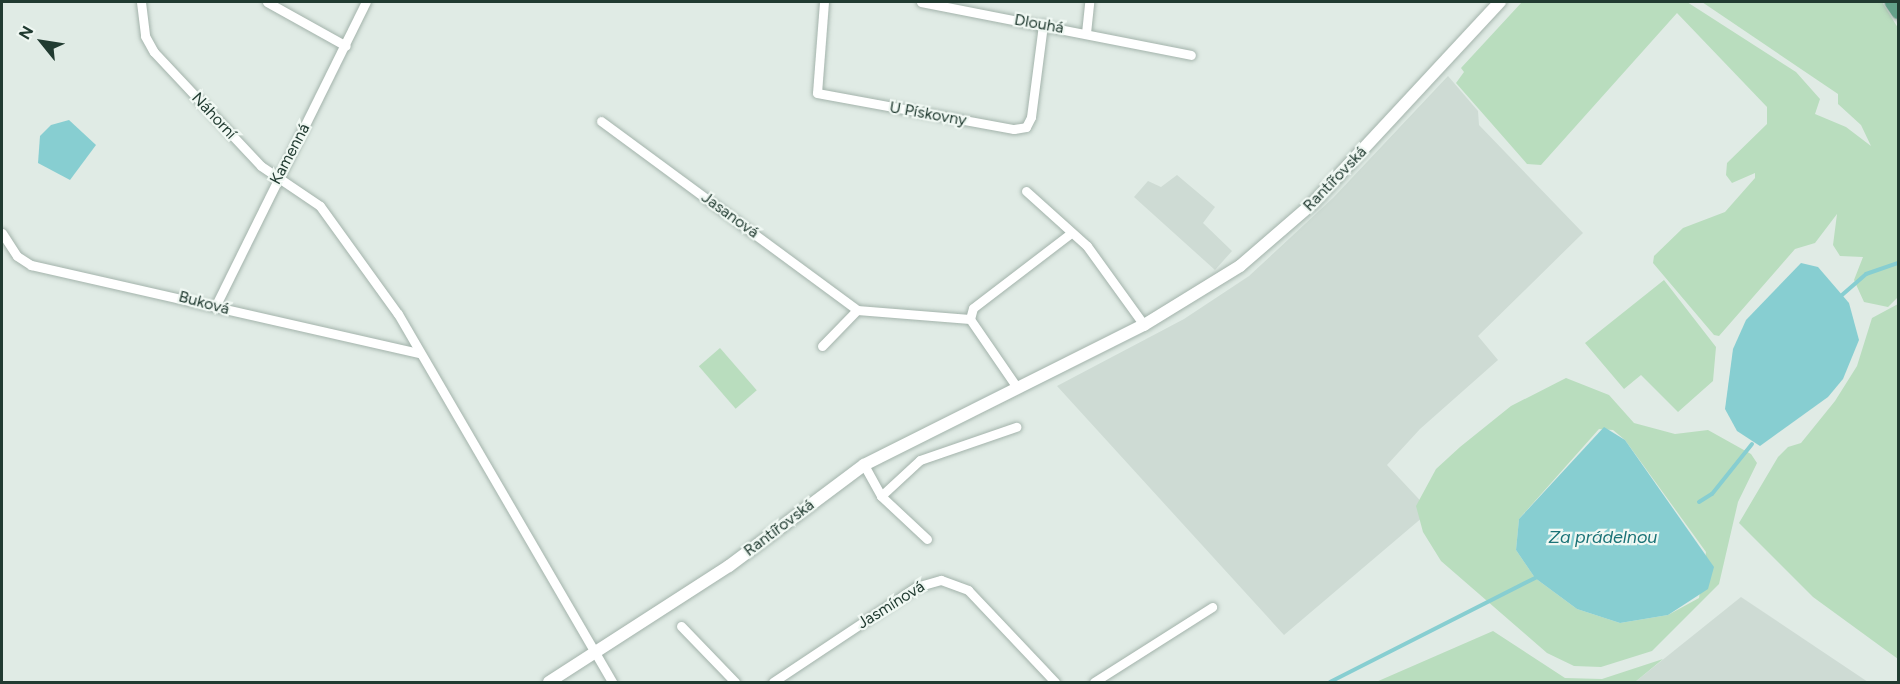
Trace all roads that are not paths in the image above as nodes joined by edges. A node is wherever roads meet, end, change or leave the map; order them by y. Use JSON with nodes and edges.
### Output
{"nodes":[{"id":1,"x":141,"y":2,"type":"edge"},
{"id":2,"x":267,"y":2,"type":"edge"},
{"id":3,"x":366,"y":2,"type":"edge"},
{"id":4,"x":824,"y":2,"type":"edge"},
{"id":5,"x":921,"y":2,"type":"edge"},
{"id":6,"x":1089,"y":2,"type":"edge"},
{"id":7,"x":1500,"y":2,"type":"edge"},
{"id":8,"x":1892,"y":2,"type":"edge"},
{"id":9,"x":1899,"y":11,"type":"edge"},
{"id":10,"x":1043,"y":24,"type":"junction"},
{"id":11,"x":1086,"y":33,"type":"junction"},
{"id":12,"x":346,"y":46,"type":"junction"},
{"id":13,"x":1191,"y":55,"type":"dead end"},
{"id":14,"x":601,"y":121,"type":"dead end"},
{"id":15,"x":277,"y":177,"type":"junction"},
{"id":16,"x":1026,"y":191,"type":"dead end"},
{"id":17,"x":1071,"y":232,"type":"junction"},
{"id":18,"x":2,"y":233,"type":"edge"},
{"id":19,"x":215,"y":307,"type":"junction"},
{"id":20,"x":857,"y":310,"type":"junction"},
{"id":21,"x":970,"y":319,"type":"junction"},
{"id":22,"x":1144,"y":325,"type":"junction"},
{"id":23,"x":822,"y":346,"type":"dead end"},
{"id":24,"x":419,"y":353,"type":"junction"},
{"id":25,"x":1016,"y":386,"type":"junction"},
{"id":26,"x":1016,"y":427,"type":"dead end"},
{"id":27,"x":864,"y":465,"type":"junction"},
{"id":28,"x":881,"y":496,"type":"junction"},
{"id":29,"x":927,"y":539,"type":"dead end"},
{"id":30,"x":1212,"y":607,"type":"dead end"},
{"id":31,"x":681,"y":626,"type":"dead end"},
{"id":32,"x":591,"y":654,"type":"junction"},
{"id":33,"x":549,"y":682,"type":"edge"},
{"id":34,"x":612,"y":682,"type":"edge"},
{"id":35,"x":735,"y":682,"type":"edge"},
{"id":36,"x":773,"y":682,"type":"edge"},
{"id":37,"x":1055,"y":682,"type":"edge"},
{"id":38,"x":1094,"y":682,"type":"edge"}],
"edges":[{"from":1,"to":15,"type":"street","name":"Náhorní"},
{"from":2,"to":12,"type":"street"},
{"from":3,"to":12,"type":"street","name":"Kamenná"},
{"from":4,"to":10,"type":"street","name":"U Pískovny"},
{"from":5,"to":10,"type":"street","name":"Dlouhá"},
{"from":6,"to":11,"type":"street","name":"Dlouhá"},
{"from":7,"to":22,"type":"street","name":"Rantířovská"},
{"from":8,"to":9,"type":"main road"},
{"from":10,"to":11,"type":"street","name":"Dlouhá"},
{"from":11,"to":13,"type":"street","name":"Dlouhá"},
{"from":12,"to":15,"type":"street","name":"Kamenná"},
{"from":14,"to":20,"type":"street","name":"Jasanová"},
{"from":15,"to":19,"type":"street","name":"Kamenná"},
{"from":15,"to":24,"type":"street","name":"Náhorní"},
{"from":16,"to":17,"type":"street"},
{"from":17,"to":21,"type":"street"},
{"from":17,"to":22,"type":"street"},
{"from":18,"to":19,"type":"street","name":"Buková"},
{"from":19,"to":24,"type":"street","name":"Buková"},
{"from":20,"to":21,"type":"street"},
{"from":20,"to":23,"type":"street"},
{"from":21,"to":25,"type":"street"},
{"from":22,"to":25,"type":"street","name":"Rantířovská"},
{"from":24,"to":32,"type":"street","name":"Náhorní"},
{"from":25,"to":27,"type":"street","name":"Rantířovská"},
{"from":26,"to":28,"type":"street"},
{"from":27,"to":28,"type":"street"},
{"from":27,"to":32,"type":"street","name":"Rantířovská"},
{"from":28,"to":29,"type":"street"},
{"from":30,"to":38,"type":"street"},
{"from":31,"to":35,"type":"street"},
{"from":32,"to":33,"type":"street","name":"Rantířovská"},
{"from":32,"to":34,"type":"street","name":"Náhorní"},
{"from":36,"to":37,"type":"street","name":"Jasmínová"}]}
